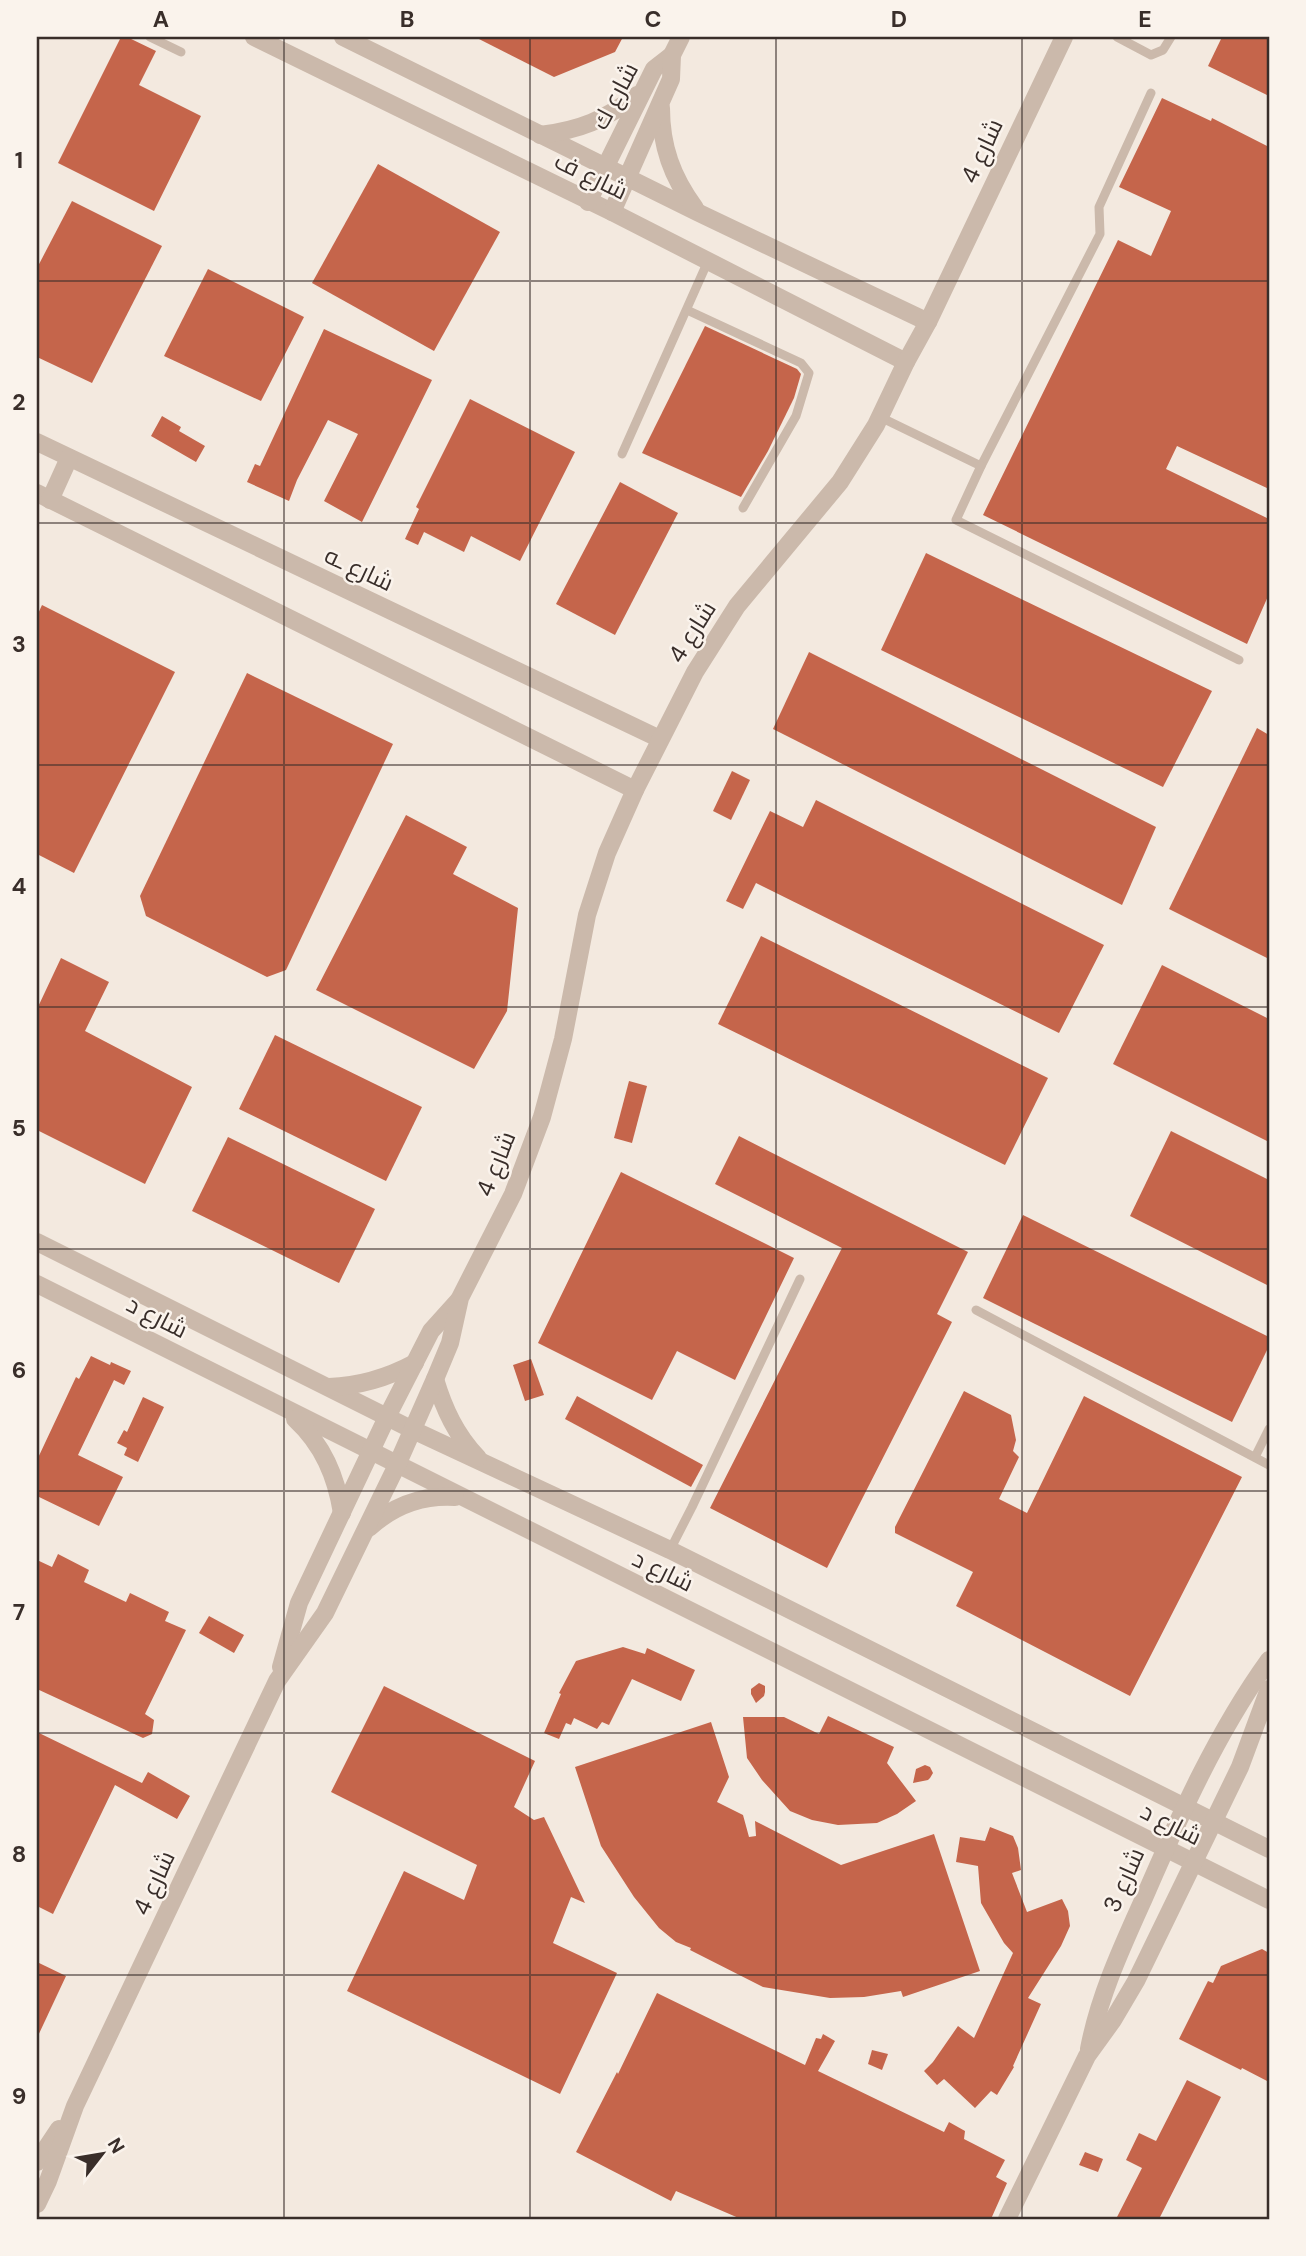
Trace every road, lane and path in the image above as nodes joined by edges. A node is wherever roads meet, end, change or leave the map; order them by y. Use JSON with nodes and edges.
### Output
{"nodes":[{"id":1,"x":150,"y":37,"type":"edge"},
{"id":2,"x":254,"y":37,"type":"edge"},
{"id":3,"x":342,"y":37,"type":"edge"},
{"id":4,"x":681,"y":37,"type":"edge"},
{"id":5,"x":1064,"y":37,"type":"edge"},
{"id":6,"x":1117,"y":37,"type":"edge"},
{"id":7,"x":1171,"y":37,"type":"edge"},
{"id":8,"x":181,"y":52,"type":"dead end"},
{"id":9,"x":672,"y":55,"type":"junction"},
{"id":10,"x":642,"y":91,"type":"junction"},
{"id":11,"x":1151,"y":93,"type":"dead end"},
{"id":12,"x":661,"y":99,"type":"junction"},
{"id":13,"x":540,"y":135,"type":"junction"},
{"id":14,"x":606,"y":166,"type":"junction"},
{"id":15,"x":628,"y":177,"type":"junction"},
{"id":16,"x":589,"y":202,"type":"junction"},
{"id":17,"x":611,"y":212,"type":"junction"},
{"id":18,"x":699,"y":214,"type":"junction"},
{"id":19,"x":708,"y":261,"type":"junction"},
{"id":20,"x":687,"y":310,"type":"junction"},
{"id":21,"x":928,"y":322,"type":"junction"},
{"id":22,"x":906,"y":362,"type":"junction"},
{"id":23,"x":880,"y":417,"type":"junction"},
{"id":24,"x":37,"y":442,"type":"edge"},
{"id":25,"x":622,"y":454,"type":"dead end"},
{"id":26,"x":69,"y":458,"type":"junction"},
{"id":27,"x":981,"y":466,"type":"junction"},
{"id":28,"x":43,"y":496,"type":"edge"},
{"id":29,"x":743,"y":508,"type":"dead end"},
{"id":30,"x":1239,"y":660,"type":"dead end"},
{"id":31,"x":660,"y":739,"type":"junction"},
{"id":32,"x":635,"y":790,"type":"junction"},
{"id":33,"x":37,"y":1242,"type":"edge"},
{"id":34,"x":800,"y":1279,"type":"dead end"},
{"id":35,"x":37,"y":1284,"type":"edge"},
{"id":36,"x":460,"y":1298,"type":"junction"},
{"id":37,"x":976,"y":1310,"type":"dead end"},
{"id":38,"x":415,"y":1363,"type":"junction"},
{"id":39,"x":435,"y":1379,"type":"junction"},
{"id":40,"x":328,"y":1387,"type":"junction"},
{"id":41,"x":282,"y":1408,"type":"junction"},
{"id":42,"x":387,"y":1417,"type":"junction"},
{"id":43,"x":1269,"y":1429,"type":"edge"},
{"id":44,"x":413,"y":1430,"type":"junction"},
{"id":45,"x":371,"y":1452,"type":"junction"},
{"id":46,"x":1255,"y":1457,"type":"junction"},
{"id":47,"x":397,"y":1465,"type":"junction"},
{"id":48,"x":485,"y":1465,"type":"junction"},
{"id":49,"x":1269,"y":1465,"type":"edge"},
{"id":50,"x":460,"y":1497,"type":"junction"},
{"id":51,"x":342,"y":1513,"type":"junction"},
{"id":52,"x":364,"y":1532,"type":"junction"},
{"id":53,"x":670,"y":1550,"type":"junction"},
{"id":54,"x":1269,"y":1660,"type":"edge"},
{"id":55,"x":277,"y":1681,"type":"junction"},
{"id":56,"x":1269,"y":1689,"type":"edge"},
{"id":57,"x":1186,"y":1807,"type":"junction"},
{"id":58,"x":1214,"y":1821,"type":"junction"},
{"id":59,"x":1165,"y":1848,"type":"junction"},
{"id":60,"x":1269,"y":1849,"type":"edge"},
{"id":61,"x":1194,"y":1863,"type":"junction"},
{"id":62,"x":1269,"y":1900,"type":"edge"},
{"id":63,"x":1087,"y":2056,"type":"junction"},
{"id":64,"x":75,"y":2106,"type":"junction"},
{"id":65,"x":37,"y":2162,"type":"edge"},
{"id":66,"x":37,"y":2204,"type":"edge"},
{"id":67,"x":1007,"y":2219,"type":"edge"}],
"edges":[{"from":1,"to":8,"type":"lane"},
{"from":2,"to":16,"type":"street","name":"شارع ف"},
{"from":3,"to":13,"type":"street","name":"شارع ف"},
{"from":4,"to":9,"type":"street","name":"شارع ك"},
{"from":5,"to":21,"type":"street","name":"شارع 4"},
{"from":6,"to":7,"type":"lane"},
{"from":9,"to":10,"type":"street","name":"شارع ك"},
{"from":9,"to":12,"type":"street","name":"شارع ك"},
{"from":10,"to":13,"type":"street"},
{"from":10,"to":14,"type":"street","name":"شارع ك"},
{"from":11,"to":27,"type":"lane"},
{"from":12,"to":15,"type":"street","name":"شارع ك"},
{"from":12,"to":18,"type":"street"},
{"from":13,"to":14,"type":"street","name":"شارع ف"},
{"from":14,"to":15,"type":"street","name":"شارع ف"},
{"from":14,"to":16,"type":"street","name":"شارع ك"},
{"from":15,"to":17,"type":"street","name":"شارع ك"},
{"from":15,"to":18,"type":"street","name":"شارع ف"},
{"from":16,"to":17,"type":"street","name":"شارع ف"},
{"from":17,"to":19,"type":"street","name":"شارع ف"},
{"from":18,"to":21,"type":"street","name":"شارع ف"},
{"from":19,"to":20,"type":"lane"},
{"from":19,"to":22,"type":"street","name":"شارع ف"},
{"from":20,"to":25,"type":"lane"},
{"from":20,"to":29,"type":"lane"},
{"from":21,"to":22,"type":"street","name":"شارع 4"},
{"from":22,"to":23,"type":"street","name":"شارع 4"},
{"from":23,"to":27,"type":"lane"},
{"from":23,"to":31,"type":"street","name":"شارع 4"},
{"from":24,"to":26,"type":"street","name":"شارع ـه"},
{"from":26,"to":28,"type":"street"},
{"from":26,"to":31,"type":"street","name":"شارع ـه"},
{"from":27,"to":30,"type":"lane"},
{"from":28,"to":32,"type":"street"},
{"from":31,"to":32,"type":"street","name":"شارع 4"},
{"from":32,"to":36,"type":"street","name":"شارع 4"},
{"from":33,"to":40,"type":"street","name":"شارع د"},
{"from":34,"to":53,"type":"lane"},
{"from":35,"to":41,"type":"street","name":"شارع د"},
{"from":36,"to":38,"type":"street","name":"شارع 4"},
{"from":36,"to":39,"type":"street","name":"شارع 4"},
{"from":37,"to":46,"type":"lane"},
{"from":38,"to":40,"type":"street"},
{"from":38,"to":42,"type":"street","name":"شارع 4"},
{"from":39,"to":44,"type":"street","name":"شارع 4"},
{"from":39,"to":48,"type":"street"},
{"from":40,"to":42,"type":"street","name":"شارع د"},
{"from":41,"to":45,"type":"street","name":"شارع د"},
{"from":41,"to":51,"type":"street"},
{"from":42,"to":44,"type":"street","name":"شارع د"},
{"from":42,"to":45,"type":"street","name":"شارع 4"},
{"from":43,"to":46,"type":"lane"},
{"from":44,"to":47,"type":"street","name":"شارع 4"},
{"from":44,"to":48,"type":"street","name":"شارع د"},
{"from":45,"to":47,"type":"street","name":"شارع د"},
{"from":45,"to":51,"type":"street","name":"شارع 4"},
{"from":46,"to":49,"type":"lane"},
{"from":47,"to":50,"type":"street","name":"شارع د"},
{"from":47,"to":52,"type":"street","name":"شارع 4"},
{"from":48,"to":53,"type":"street","name":"شارع د"},
{"from":50,"to":52,"type":"street"},
{"from":50,"to":59,"type":"street","name":"شارع د"},
{"from":51,"to":55,"type":"street","name":"شارع 4"},
{"from":52,"to":55,"type":"street","name":"شارع 4"},
{"from":53,"to":57,"type":"street","name":"شارع د"},
{"from":54,"to":57,"type":"street","name":"شارع 3"},
{"from":55,"to":64,"type":"street","name":"شارع 4"},
{"from":56,"to":58,"type":"street","name":"شارع 3"},
{"from":57,"to":58,"type":"street","name":"شارع د"},
{"from":57,"to":59,"type":"street","name":"شارع 3"},
{"from":58,"to":60,"type":"street","name":"شارع د"},
{"from":58,"to":61,"type":"street","name":"شارع 3"},
{"from":59,"to":61,"type":"street","name":"شارع د"},
{"from":59,"to":63,"type":"street","name":"شارع 3"},
{"from":61,"to":62,"type":"street","name":"شارع د"},
{"from":61,"to":63,"type":"street","name":"شارع 3"},
{"from":63,"to":67,"type":"street","name":"شارع 3"},
{"from":64,"to":65,"type":"street","name":"شارع 4"},
{"from":64,"to":66,"type":"street","name":"شارع 4"}]}
